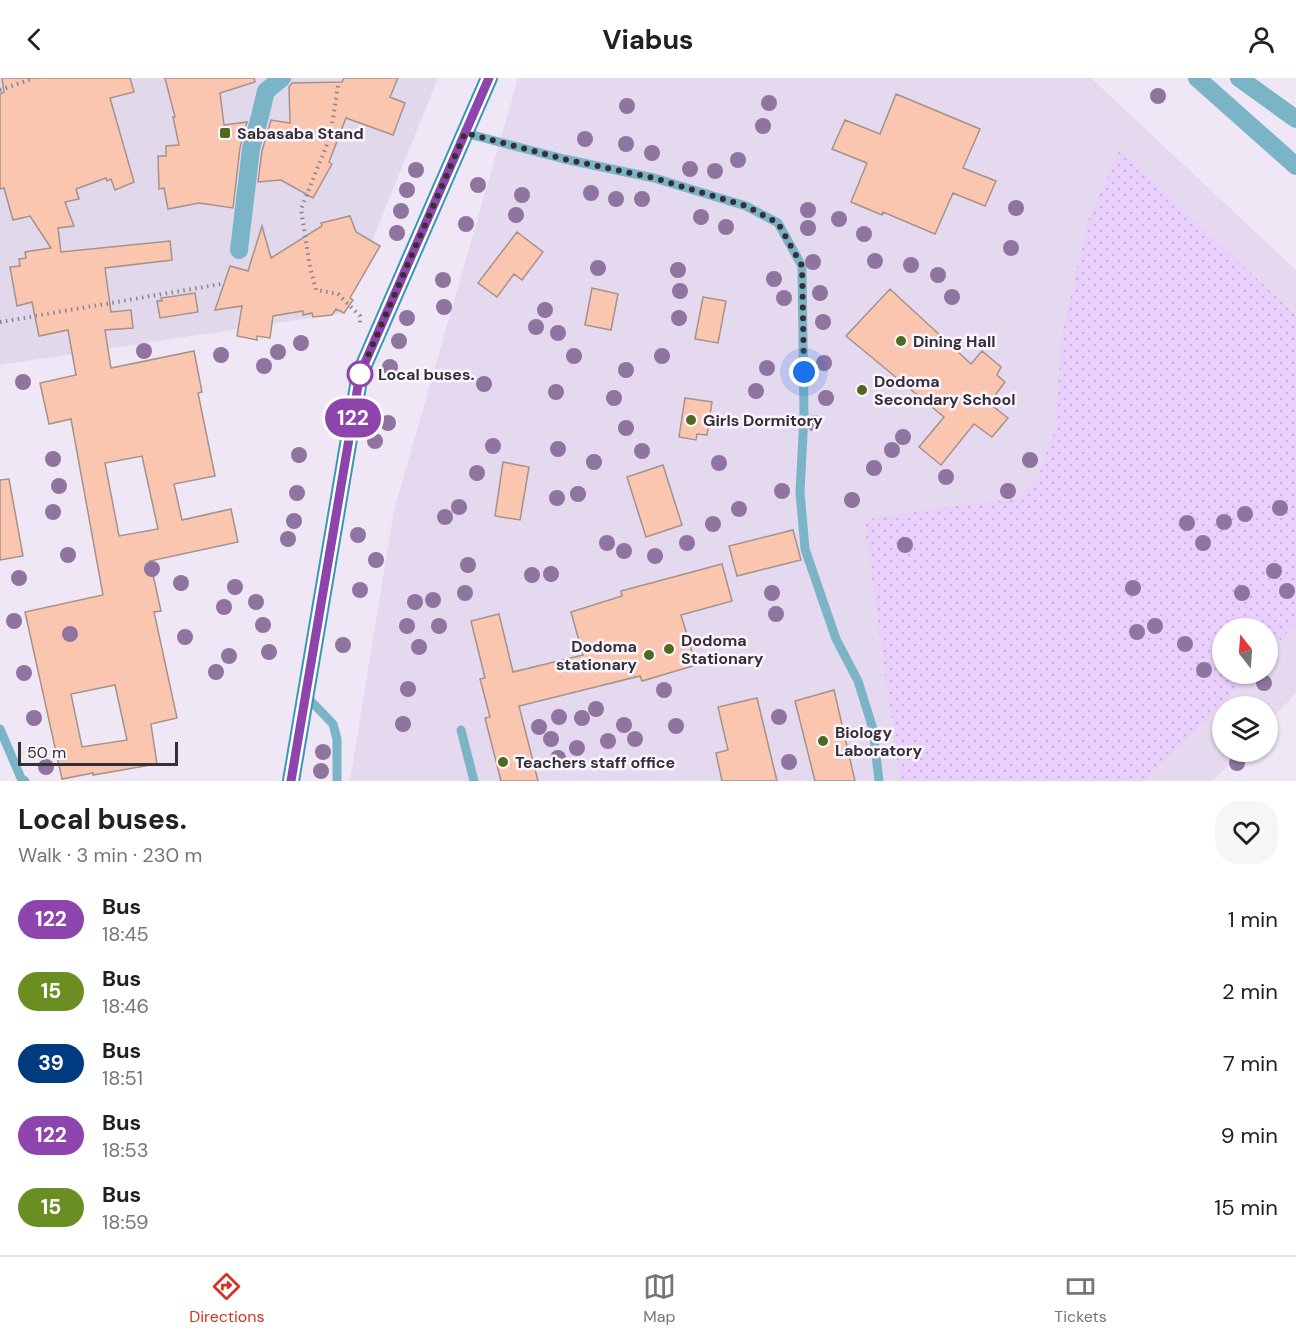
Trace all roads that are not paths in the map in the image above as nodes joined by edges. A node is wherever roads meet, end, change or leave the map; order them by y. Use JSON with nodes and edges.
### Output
{"nodes":[{"id":1,"x":282,"y":78,"type":"edge"},
{"id":2,"x":489,"y":78,"type":"edge"},
{"id":3,"x":1197,"y":78,"type":"edge"},
{"id":4,"x":1239,"y":78,"type":"edge"},
{"id":5,"x":1296,"y":119,"type":"edge"},
{"id":6,"x":465,"y":133,"type":"junction"},
{"id":7,"x":1296,"y":166,"type":"edge"},
{"id":8,"x":239,"y":250,"type":"dead end"},
{"id":9,"x":306,"y":696,"type":"junction"},
{"id":10,"x":0,"y":729,"type":"edge"},
{"id":11,"x":462,"y":730,"type":"dead end"},
{"id":12,"x":25,"y":781,"type":"edge"},
{"id":13,"x":291,"y":781,"type":"edge"},
{"id":14,"x":337,"y":781,"type":"edge"},
{"id":15,"x":474,"y":781,"type":"edge"},
{"id":16,"x":879,"y":781,"type":"edge"}],
"edges":[{"from":1,"to":8,"type":"street"},
{"from":2,"to":6,"type":"street"},
{"from":3,"to":7,"type":"street"},
{"from":4,"to":5,"type":"street"},
{"from":6,"to":9,"type":"street"},
{"from":6,"to":16,"type":"lane"},
{"from":9,"to":13,"type":"street"},
{"from":9,"to":14,"type":"lane"},
{"from":10,"to":12,"type":"lane"},
{"from":11,"to":15,"type":"lane"}]}
